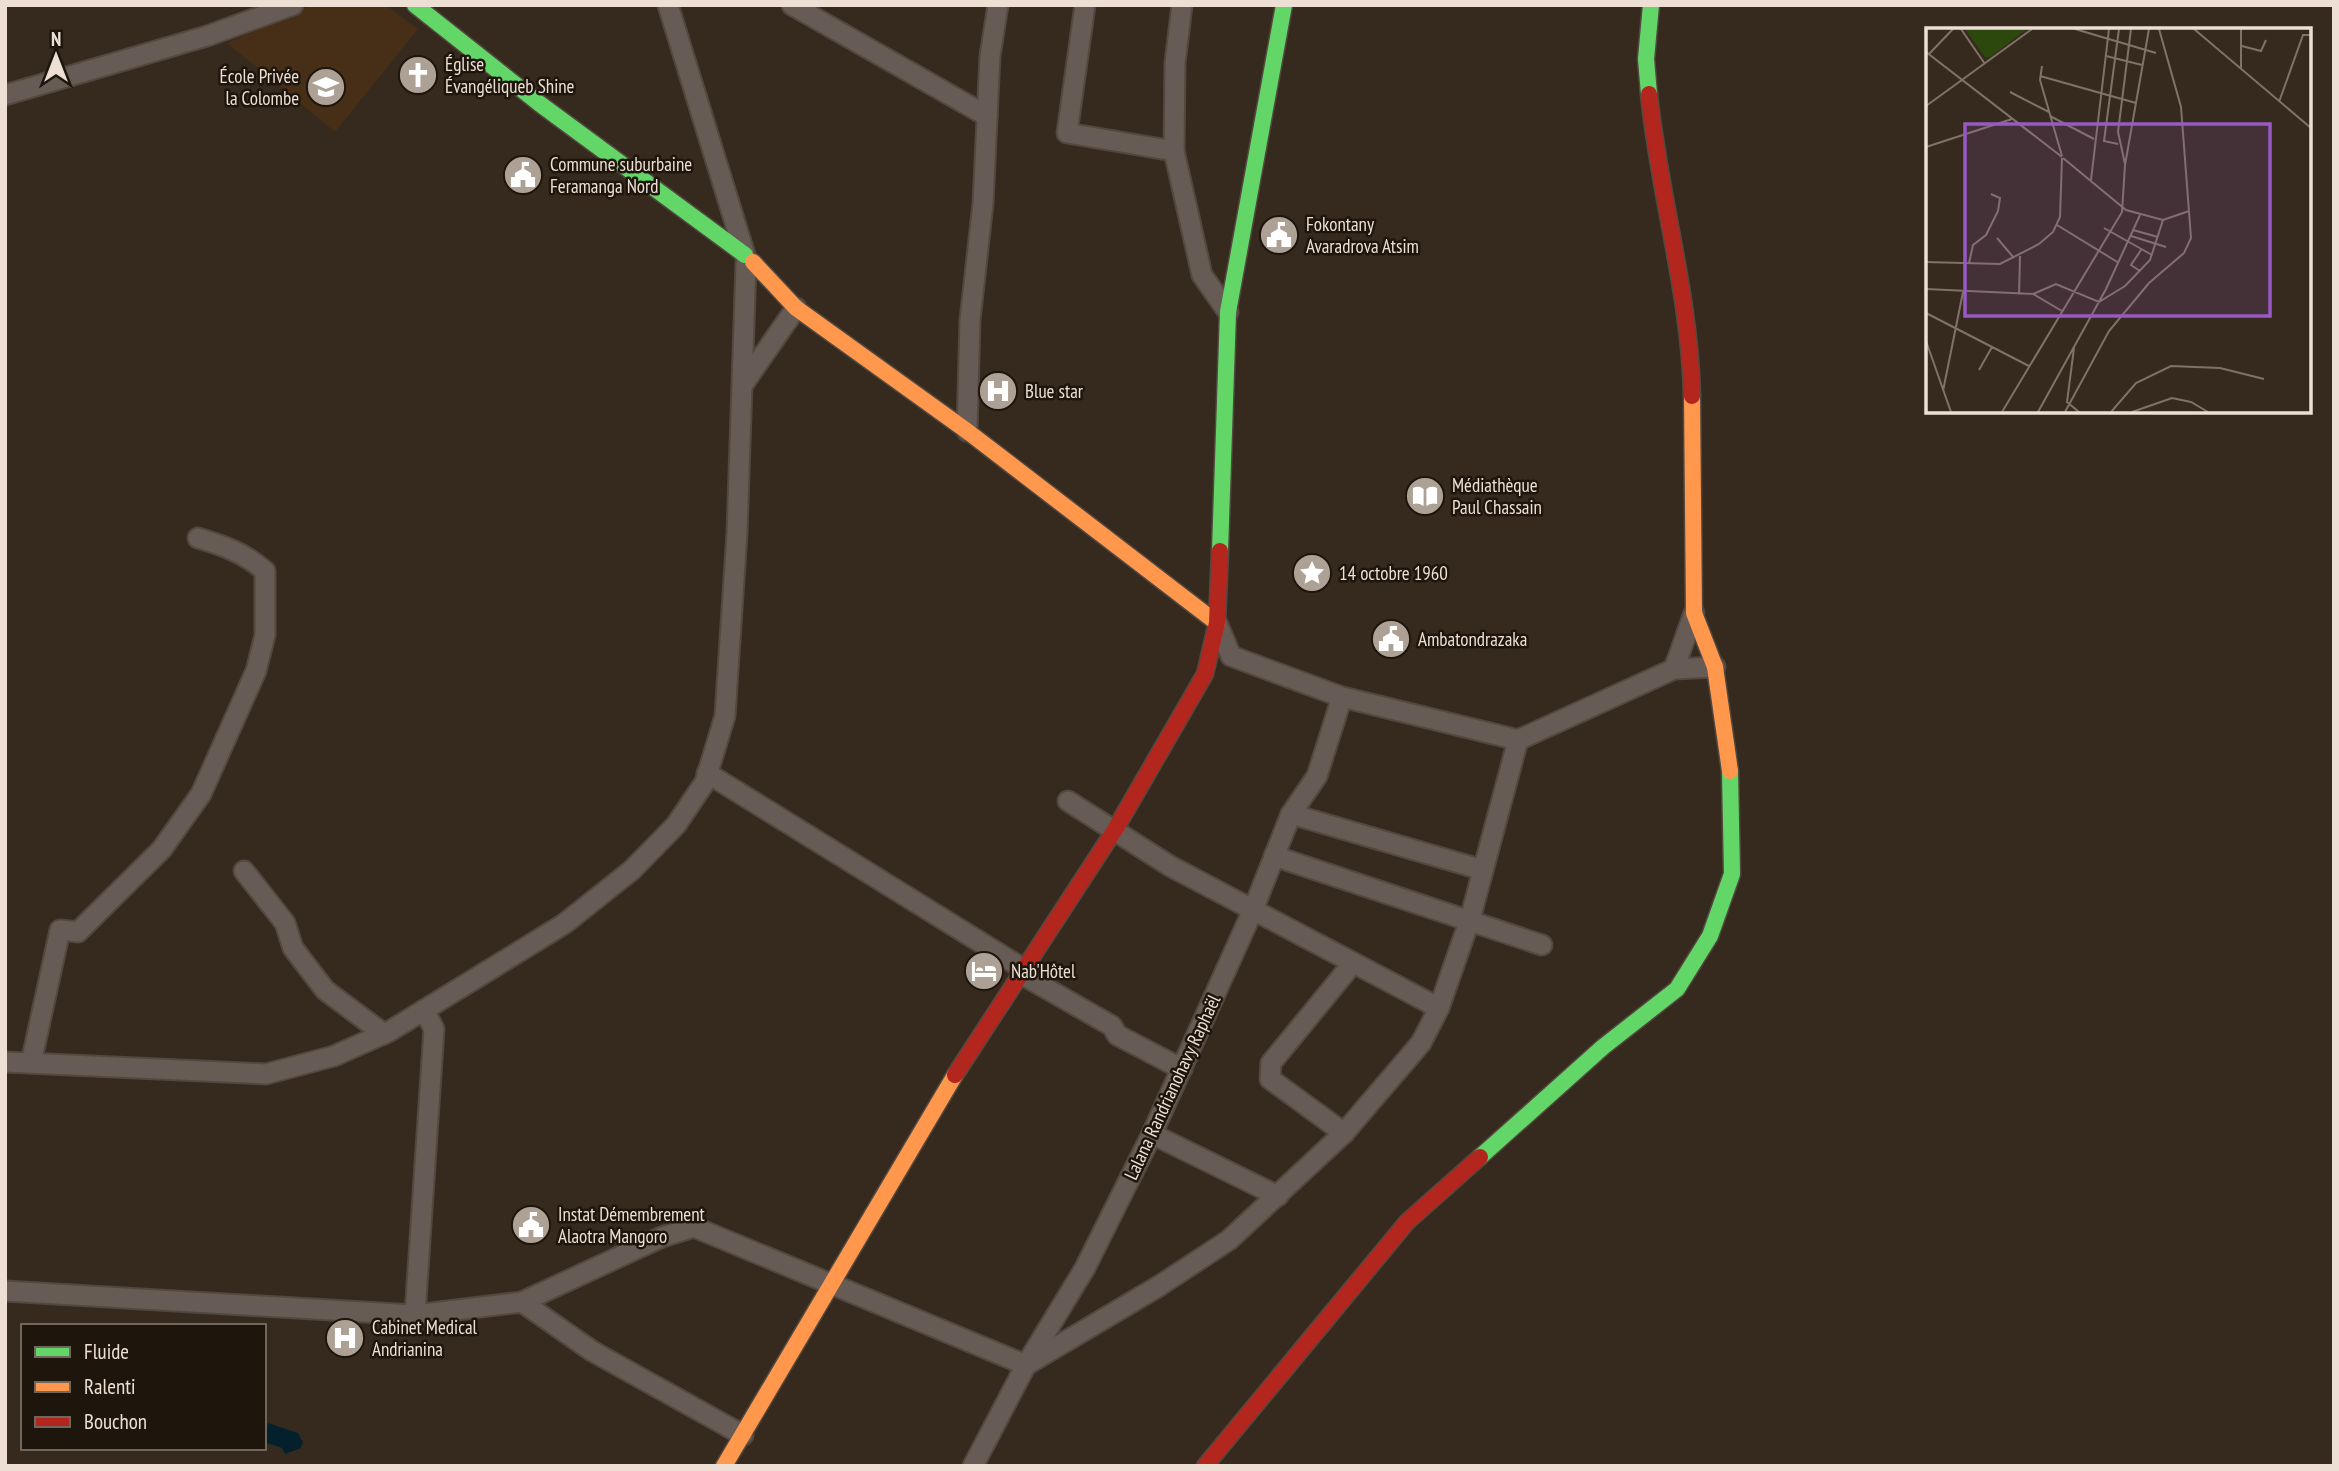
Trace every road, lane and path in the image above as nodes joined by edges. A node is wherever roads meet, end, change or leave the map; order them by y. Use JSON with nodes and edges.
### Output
{"nodes":[{"id":1,"x":293,"y":5,"type":"edge"},
{"id":2,"x":415,"y":5,"type":"edge"},
{"id":3,"x":668,"y":5,"type":"edge"},
{"id":4,"x":792,"y":5,"type":"edge"},
{"id":5,"x":998,"y":5,"type":"edge"},
{"id":6,"x":1085,"y":5,"type":"edge"},
{"id":7,"x":1182,"y":5,"type":"edge"},
{"id":8,"x":1284,"y":5,"type":"edge"},
{"id":9,"x":1651,"y":5,"type":"edge"},
{"id":10,"x":5,"y":95,"type":"edge"},
{"id":11,"x":987,"y":116,"type":"junction"},
{"id":12,"x":1174,"y":151,"type":"junction"},
{"id":13,"x":748,"y":260,"type":"junction"},
{"id":14,"x":796,"y":308,"type":"junction"},
{"id":15,"x":1228,"y":312,"type":"junction"},
{"id":16,"x":743,"y":384,"type":"junction"},
{"id":17,"x":967,"y":431,"type":"junction"},
{"id":18,"x":198,"y":538,"type":"dead end"},
{"id":19,"x":1694,"y":613,"type":"junction"},
{"id":20,"x":1217,"y":623,"type":"junction"},
{"id":21,"x":1715,"y":667,"type":"junction"},
{"id":22,"x":1674,"y":669,"type":"junction"},
{"id":23,"x":1342,"y":697,"type":"junction"},
{"id":24,"x":1518,"y":740,"type":"junction"},
{"id":25,"x":707,"y":773,"type":"junction"},
{"id":26,"x":1068,"y":801,"type":"dead end"},
{"id":27,"x":1291,"y":814,"type":"junction"},
{"id":28,"x":1116,"y":828,"type":"junction"},
{"id":29,"x":1274,"y":856,"type":"junction"},
{"id":30,"x":1483,"y":870,"type":"junction"},
{"id":31,"x":244,"y":871,"type":"dead end"},
{"id":32,"x":1253,"y":910,"type":"junction"},
{"id":33,"x":1470,"y":919,"type":"junction"},
{"id":34,"x":1542,"y":945,"type":"dead end"},
{"id":35,"x":1353,"y":963,"type":"junction"},
{"id":36,"x":1022,"y":968,"type":"junction"},
{"id":37,"x":1439,"y":1008,"type":"junction"},
{"id":38,"x":424,"y":1010,"type":"junction"},
{"id":39,"x":384,"y":1034,"type":"junction"},
{"id":40,"x":5,"y":1062,"type":"edge"},
{"id":41,"x":31,"y":1063,"type":"junction"},
{"id":42,"x":1182,"y":1069,"type":"junction"},
{"id":43,"x":1345,"y":1133,"type":"junction"},
{"id":44,"x":1152,"y":1134,"type":"junction"},
{"id":45,"x":1278,"y":1196,"type":"junction"},
{"id":46,"x":833,"y":1285,"type":"junction"},
{"id":47,"x":5,"y":1291,"type":"edge"},
{"id":48,"x":522,"y":1302,"type":"junction"},
{"id":49,"x":415,"y":1315,"type":"junction"},
{"id":50,"x":1026,"y":1365,"type":"junction"},
{"id":51,"x":743,"y":1435,"type":"junction"},
{"id":52,"x":724,"y":1466,"type":"edge"},
{"id":53,"x":973,"y":1466,"type":"edge"},
{"id":54,"x":1205,"y":1466,"type":"edge"}],
"edges":[{"from":1,"to":10,"type":"street"},
{"from":2,"to":13,"type":"street"},
{"from":3,"to":13,"type":"street"},
{"from":4,"to":11,"type":"street"},
{"from":5,"to":11,"type":"street"},
{"from":6,"to":12,"type":"street"},
{"from":7,"to":12,"type":"street"},
{"from":8,"to":15,"type":"street"},
{"from":9,"to":19,"type":"street"},
{"from":11,"to":17,"type":"street"},
{"from":12,"to":15,"type":"street"},
{"from":13,"to":14,"type":"street"},
{"from":13,"to":16,"type":"street"},
{"from":14,"to":16,"type":"street"},
{"from":14,"to":17,"type":"street"},
{"from":15,"to":20,"type":"street"},
{"from":16,"to":25,"type":"street"},
{"from":17,"to":20,"type":"street"},
{"from":18,"to":41,"type":"street"},
{"from":19,"to":21,"type":"street"},
{"from":19,"to":22,"type":"street"},
{"from":20,"to":23,"type":"street"},
{"from":20,"to":28,"type":"street"},
{"from":21,"to":22,"type":"street"},
{"from":21,"to":54,"type":"street"},
{"from":22,"to":24,"type":"street"},
{"from":23,"to":24,"type":"street"},
{"from":23,"to":27,"type":"street","name":"Lalana Randrianohavy Raphaël"},
{"from":24,"to":30,"type":"street"},
{"from":25,"to":36,"type":"street"},
{"from":25,"to":38,"type":"street"},
{"from":26,"to":28,"type":"street"},
{"from":27,"to":29,"type":"street","name":"Lalana Randrianohavy Raphaël"},
{"from":27,"to":30,"type":"street"},
{"from":28,"to":32,"type":"street"},
{"from":28,"to":36,"type":"street"},
{"from":29,"to":32,"type":"street","name":"Lalana Randrianohavy Raphaël"},
{"from":29,"to":33,"type":"street"},
{"from":30,"to":33,"type":"street"},
{"from":31,"to":39,"type":"street"},
{"from":32,"to":35,"type":"street"},
{"from":32,"to":42,"type":"street","name":"Lalana Randrianohavy Raphaël"},
{"from":33,"to":34,"type":"street"},
{"from":33,"to":37,"type":"street"},
{"from":35,"to":37,"type":"street"},
{"from":35,"to":43,"type":"street"},
{"from":36,"to":42,"type":"street"},
{"from":36,"to":46,"type":"street"},
{"from":37,"to":43,"type":"street"},
{"from":38,"to":39,"type":"street"},
{"from":38,"to":49,"type":"street"},
{"from":39,"to":41,"type":"street"},
{"from":40,"to":41,"type":"street"},
{"from":42,"to":44,"type":"street","name":"Lalana Randrianohavy Raphaël"},
{"from":43,"to":45,"type":"street"},
{"from":44,"to":45,"type":"street"},
{"from":44,"to":50,"type":"street","name":"Lalana Randrianohavy Raphaël"},
{"from":45,"to":50,"type":"street"},
{"from":46,"to":48,"type":"street"},
{"from":46,"to":50,"type":"street"},
{"from":46,"to":51,"type":"street"},
{"from":47,"to":49,"type":"street"},
{"from":48,"to":49,"type":"street"},
{"from":48,"to":51,"type":"street"},
{"from":50,"to":53,"type":"street","name":"Lalana Randrianohavy Raphaël"},
{"from":51,"to":52,"type":"street"}]}
